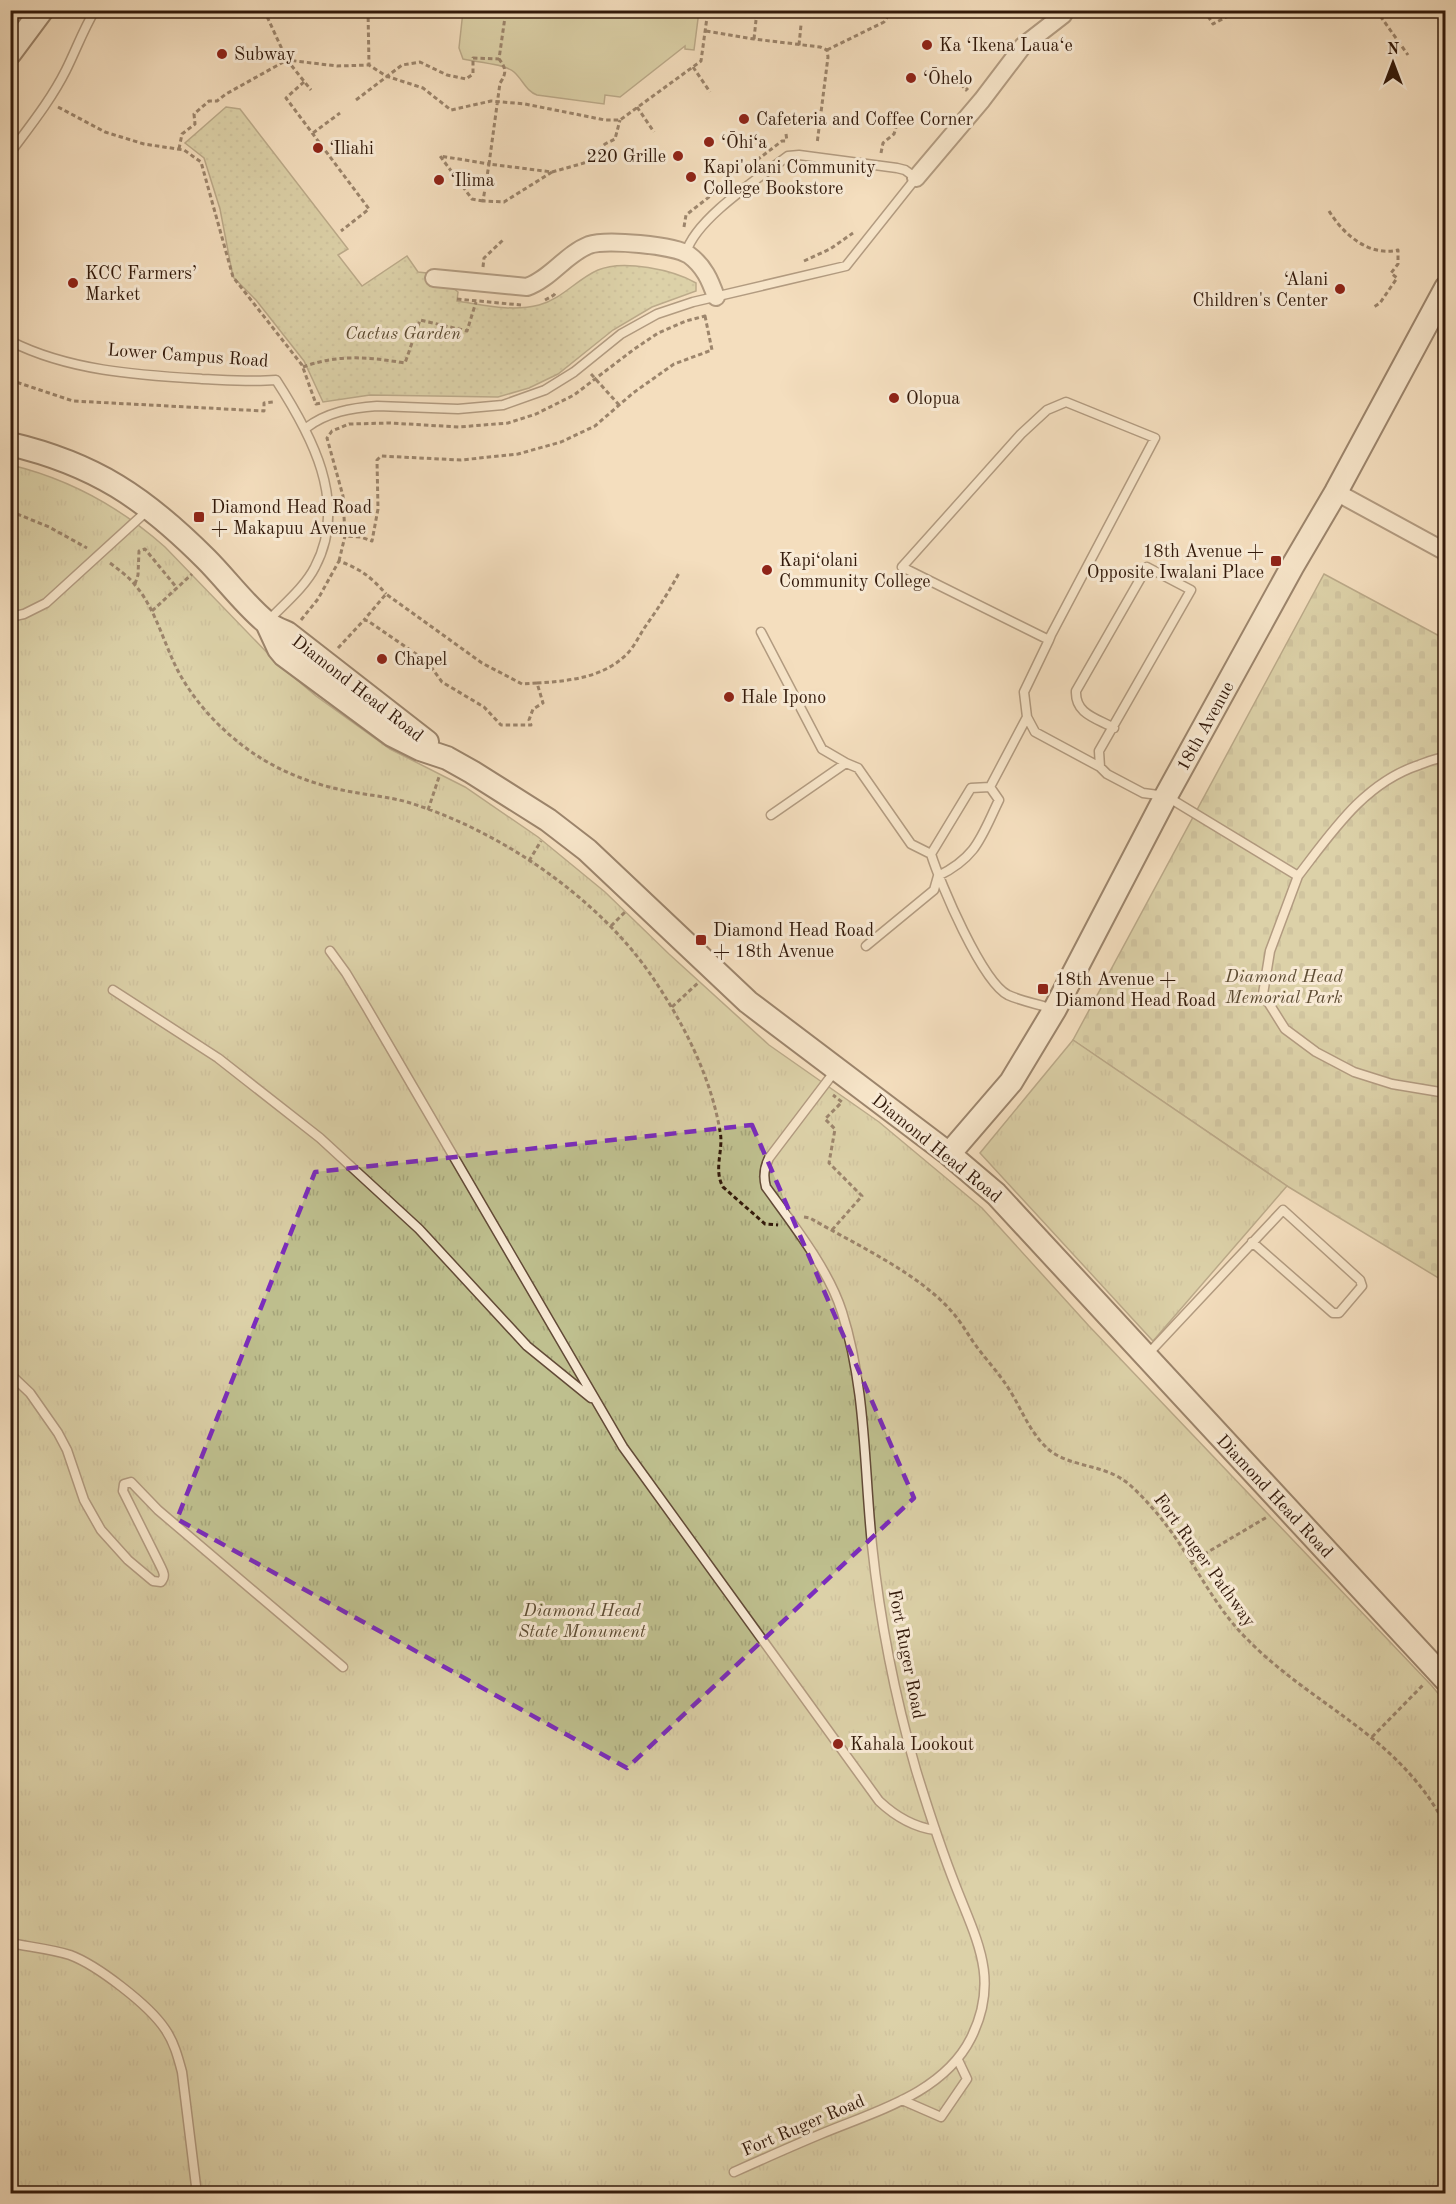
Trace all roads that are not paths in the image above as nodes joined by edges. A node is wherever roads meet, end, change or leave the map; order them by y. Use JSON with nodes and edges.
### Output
{"nodes":[{"id":1,"x":42,"y":10,"type":"edge"},
{"id":2,"x":95,"y":10,"type":"edge"},
{"id":3,"x":1066,"y":10,"type":"edge"},
{"id":4,"x":10,"y":52,"type":"edge"},
{"id":5,"x":10,"y":153,"type":"edge"},
{"id":6,"x":916,"y":178,"type":"junction"},
{"id":7,"x":686,"y":253,"type":"junction"},
{"id":8,"x":434,"y":278,"type":"dead end"},
{"id":9,"x":1446,"y":288,"type":"edge"},
{"id":10,"x":717,"y":297,"type":"junction"},
{"id":11,"x":10,"y":341,"type":"edge"},
{"id":12,"x":306,"y":428,"type":"junction"},
{"id":13,"x":10,"y":444,"type":"edge"},
{"id":14,"x":1336,"y":492,"type":"junction"},
{"id":15,"x":150,"y":508,"type":"junction"},
{"id":16,"x":1446,"y":552,"type":"edge"},
{"id":17,"x":10,"y":616,"type":"edge"},
{"id":18,"x":267,"y":623,"type":"junction"},
{"id":19,"x":762,"y":632,"type":"dead end"},
{"id":20,"x":1049,"y":640,"type":"junction"},
{"id":21,"x":1027,"y":717,"type":"junction"},
{"id":22,"x":1114,"y":728,"type":"junction"},
{"id":23,"x":1446,"y":758,"type":"edge"},
{"id":24,"x":846,"y":763,"type":"junction"},
{"id":25,"x":1100,"y":767,"type":"junction"},
{"id":26,"x":990,"y":787,"type":"junction"},
{"id":27,"x":1166,"y":796,"type":"junction"},
{"id":28,"x":771,"y":815,"type":"dead end"},
{"id":29,"x":931,"y":854,"type":"junction"},
{"id":30,"x":938,"y":876,"type":"junction"},
{"id":31,"x":1298,"y":876,"type":"junction"},
{"id":32,"x":866,"y":946,"type":"dead end"},
{"id":33,"x":330,"y":951,"type":"dead end"},
{"id":34,"x":113,"y":990,"type":"dead end"},
{"id":35,"x":1054,"y":1009,"type":"junction"},
{"id":36,"x":837,"y":1068,"type":"junction"},
{"id":37,"x":1446,"y":1093,"type":"edge"},
{"id":38,"x":949,"y":1154,"type":"junction"},
{"id":39,"x":1252,"y":1242,"type":"junction"},
{"id":40,"x":1145,"y":1356,"type":"junction"},
{"id":41,"x":10,"y":1374,"type":"edge"},
{"id":42,"x":594,"y":1400,"type":"junction"},
{"id":43,"x":343,"y":1667,"type":"dead end"},
{"id":44,"x":1435,"y":1682,"type":"edge"},
{"id":45,"x":936,"y":1830,"type":"junction"},
{"id":46,"x":10,"y":1942,"type":"edge"},
{"id":47,"x":958,"y":2060,"type":"junction"},
{"id":48,"x":902,"y":2100,"type":"junction"},
{"id":49,"x":734,"y":2172,"type":"dead end"},
{"id":50,"x":196,"y":2193,"type":"edge"}],
"edges":[{"from":1,"to":4,"type":"street"},
{"from":2,"to":5,"type":"lane"},
{"from":3,"to":6,"type":"street"},
{"from":6,"to":7,"type":"lane"},
{"from":6,"to":10,"type":"lane"},
{"from":7,"to":8,"type":"street"},
{"from":7,"to":10,"type":"street"},
{"from":9,"to":14,"type":"street","name":"18th Avenue"},
{"from":10,"to":12,"type":"lane"},
{"from":11,"to":12,"type":"lane","name":"Lower Campus Road"},
{"from":12,"to":18,"type":"lane","name":"Lower Campus Road"},
{"from":13,"to":15,"type":"street","name":"Diamond Head Road"},
{"from":14,"to":16,"type":"street"},
{"from":14,"to":27,"type":"street","name":"18th Avenue"},
{"from":15,"to":17,"type":"lane"},
{"from":15,"to":18,"type":"street","name":"Diamond Head Road"},
{"from":18,"to":36,"type":"street","name":"Diamond Head Road"},
{"from":19,"to":24,"type":"lane"},
{"from":20,"to":20,"type":"lane"},
{"from":20,"to":21,"type":"lane"},
{"from":21,"to":25,"type":"lane"},
{"from":21,"to":26,"type":"lane"},
{"from":22,"to":22,"type":"lane"},
{"from":22,"to":25,"type":"lane"},
{"from":23,"to":31,"type":"lane"},
{"from":24,"to":28,"type":"lane"},
{"from":24,"to":29,"type":"lane"},
{"from":25,"to":27,"type":"lane"},
{"from":26,"to":29,"type":"lane"},
{"from":26,"to":30,"type":"lane"},
{"from":27,"to":31,"type":"lane"},
{"from":27,"to":35,"type":"street","name":"18th Avenue"},
{"from":29,"to":30,"type":"lane"},
{"from":30,"to":32,"type":"lane"},
{"from":30,"to":35,"type":"lane"},
{"from":31,"to":37,"type":"lane"},
{"from":33,"to":42,"type":"lane"},
{"from":34,"to":42,"type":"lane"},
{"from":35,"to":38,"type":"street","name":"18th Avenue"},
{"from":36,"to":38,"type":"street","name":"Diamond Head Road"},
{"from":36,"to":45,"type":"lane","name":"Fort Ruger Road"},
{"from":38,"to":40,"type":"street","name":"Diamond Head Road"},
{"from":39,"to":39,"type":"lane"},
{"from":39,"to":40,"type":"lane"},
{"from":40,"to":44,"type":"street","name":"Diamond Head Road"},
{"from":41,"to":43,"type":"lane"},
{"from":42,"to":45,"type":"lane"},
{"from":45,"to":47,"type":"lane","name":"Fort Ruger Road"},
{"from":46,"to":50,"type":"lane"},
{"from":47,"to":48,"type":"lane","name":"Fort Ruger Road"},
{"from":47,"to":48,"type":"lane"},
{"from":48,"to":49,"type":"lane","name":"Fort Ruger Road"}]}
